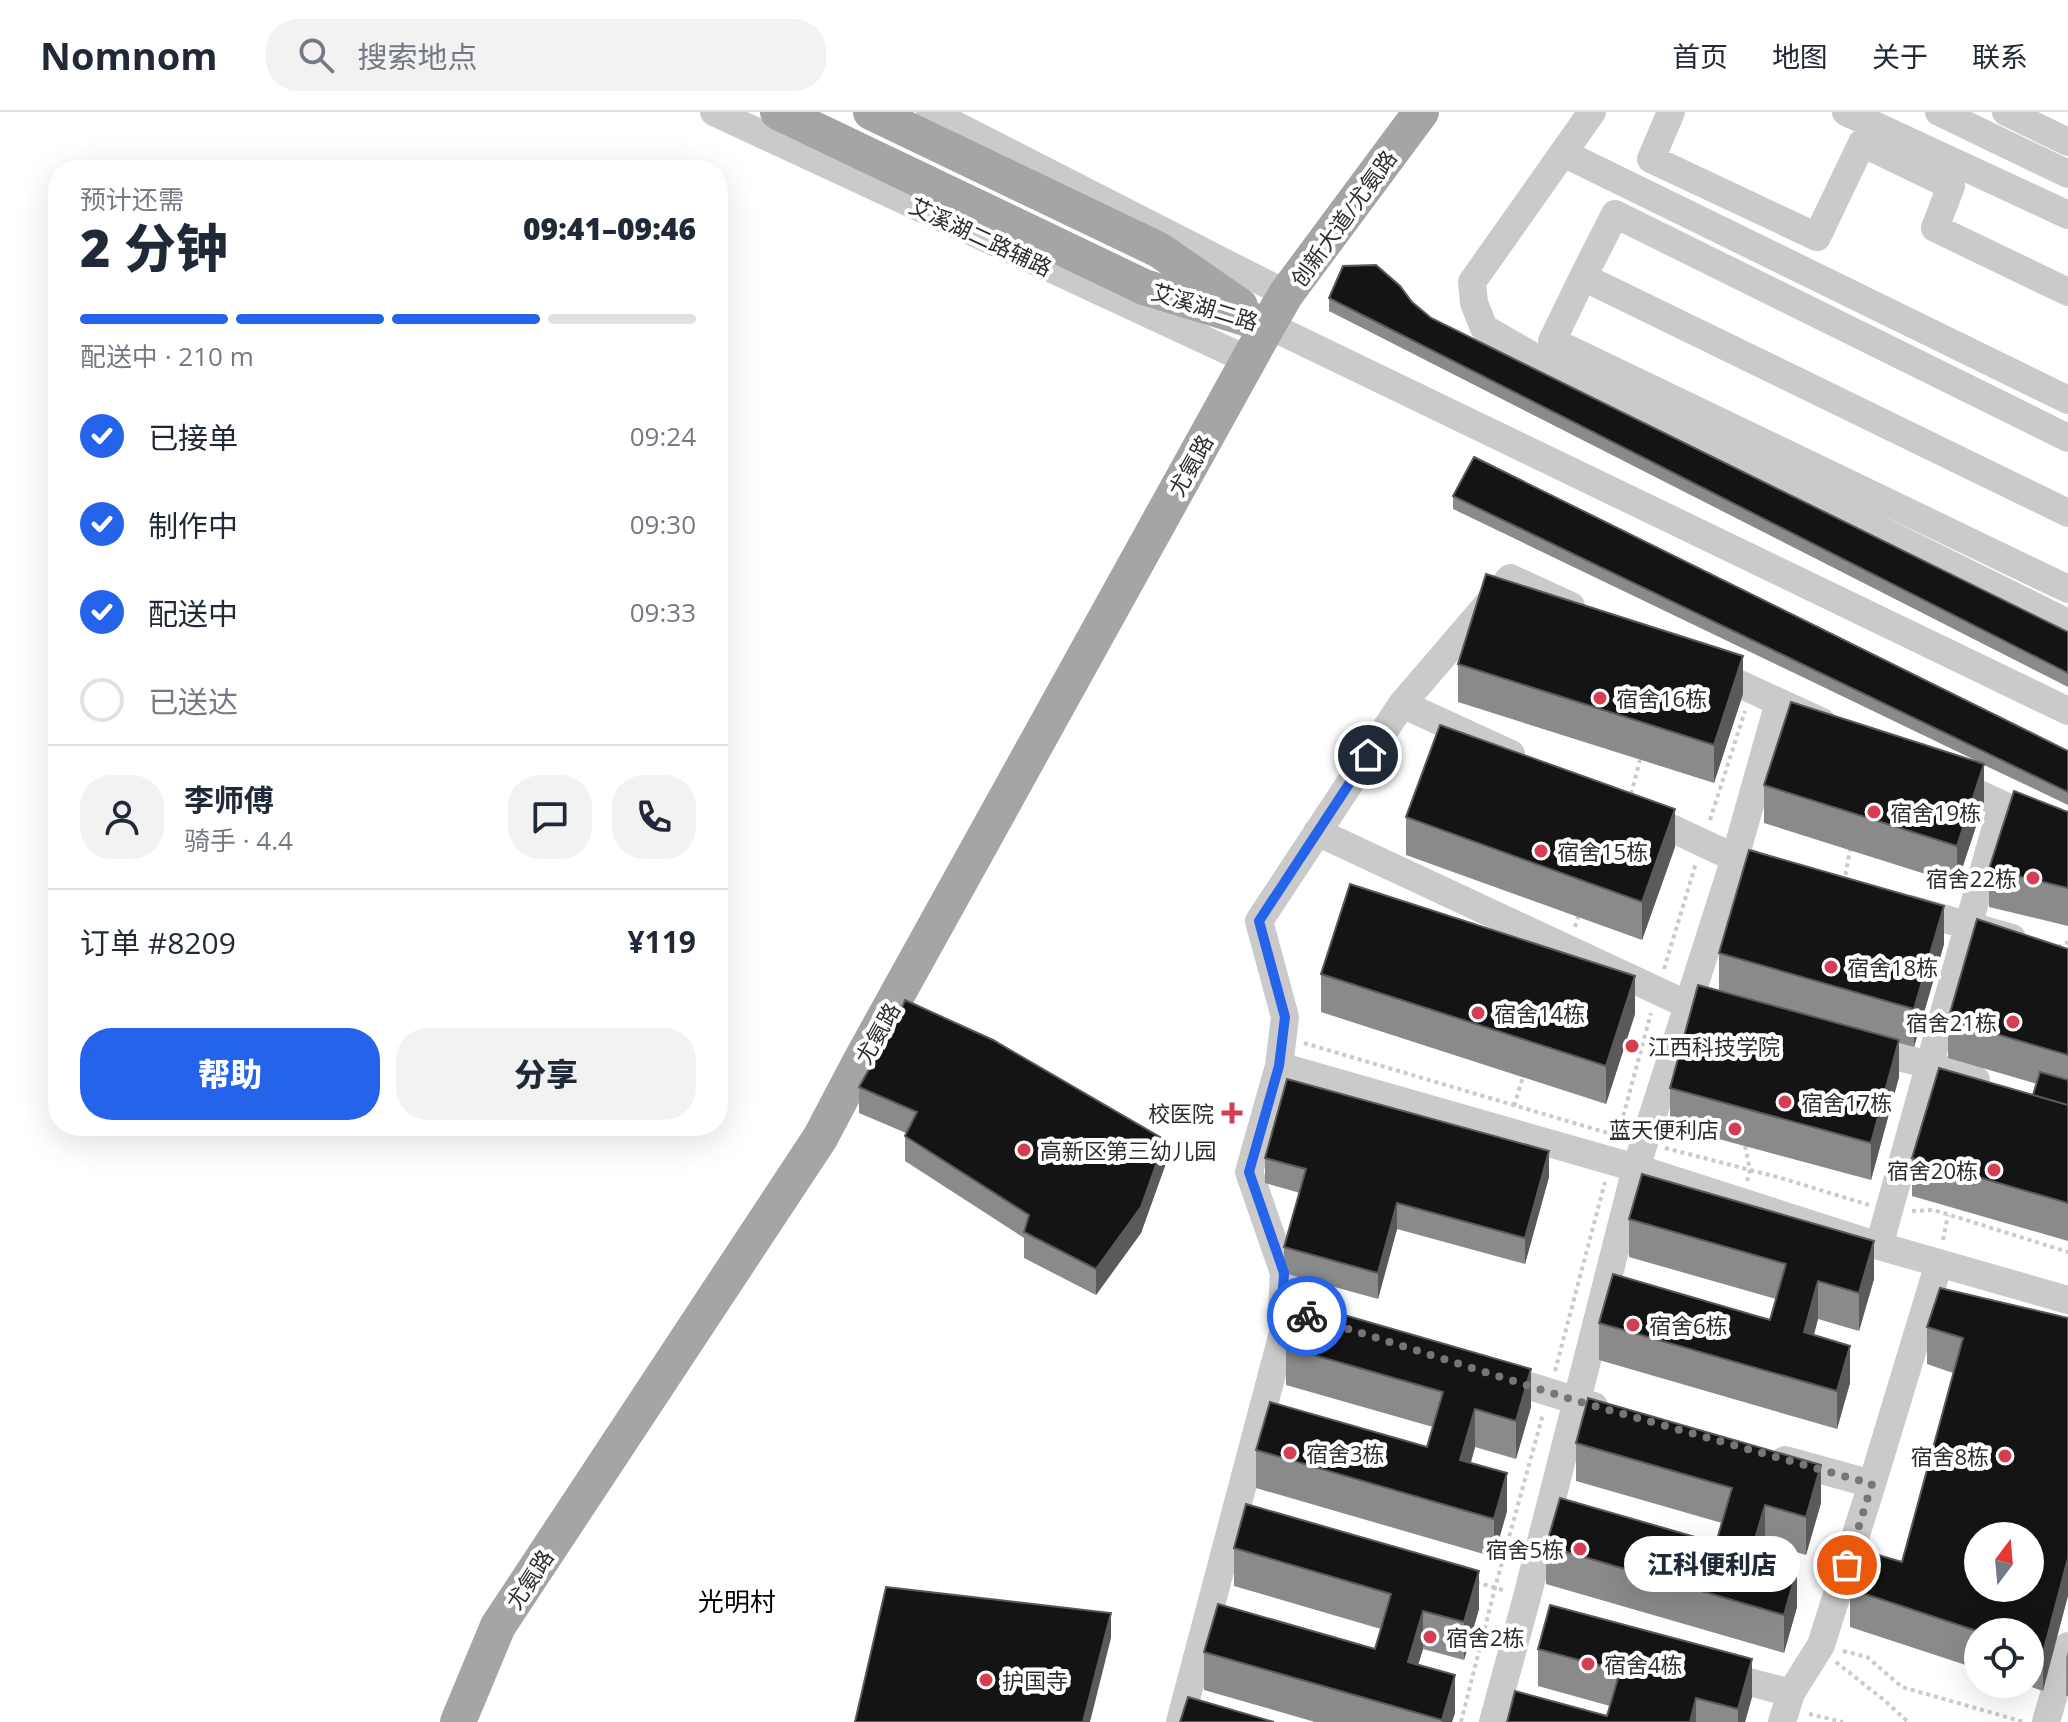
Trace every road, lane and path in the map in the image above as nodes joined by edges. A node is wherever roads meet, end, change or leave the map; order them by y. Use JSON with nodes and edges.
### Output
{"nodes":[{"id":1,"x":714,"y":112,"type":"edge"},
{"id":2,"x":778,"y":112,"type":"edge"},
{"id":3,"x":871,"y":112,"type":"edge"},
{"id":4,"x":930,"y":112,"type":"edge"},
{"id":5,"x":1421,"y":112,"type":"edge"},
{"id":6,"x":1592,"y":112,"type":"edge"},
{"id":7,"x":1671,"y":112,"type":"edge"},
{"id":8,"x":1846,"y":112,"type":"edge"},
{"id":9,"x":1939,"y":112,"type":"edge"},
{"id":10,"x":2006,"y":112,"type":"edge"},
{"id":11,"x":2068,"y":142,"type":"edge"},
{"id":12,"x":1563,"y":153,"type":"junction"},
{"id":13,"x":2068,"y":174,"type":"edge"},
{"id":14,"x":2068,"y":215,"type":"edge"},
{"id":15,"x":1583,"y":277,"type":"junction"},
{"id":16,"x":2068,"y":292,"type":"edge"},
{"id":17,"x":1286,"y":294,"type":"junction"},
{"id":18,"x":1268,"y":325,"type":"junction"},
{"id":19,"x":1248,"y":360,"type":"junction"},
{"id":20,"x":2068,"y":400,"type":"edge"},
{"id":21,"x":2068,"y":438,"type":"edge"},
{"id":22,"x":2068,"y":513,"type":"edge"},
{"id":23,"x":2068,"y":589,"type":"edge"},
{"id":24,"x":1595,"y":617,"type":"edge"},
{"id":25,"x":2068,"y":623,"type":"edge"},
{"id":26,"x":1681,"y":657,"type":"edge"},
{"id":27,"x":1752,"y":689,"type":"junction"},
{"id":28,"x":1779,"y":702,"type":"junction"},
{"id":29,"x":1402,"y":704,"type":"junction"},
{"id":30,"x":2068,"y":711,"type":"edge"},
{"id":31,"x":1848,"y":734,"type":"edge"},
{"id":32,"x":1640,"y":760,"type":"dead end"},
{"id":33,"x":1529,"y":763,"type":"edge"},
{"id":34,"x":1932,"y":773,"type":"edge"},
{"id":35,"x":1620,"y":805,"type":"joint"},
{"id":36,"x":2002,"y":805,"type":"junction"},
{"id":37,"x":1317,"y":832,"type":"junction"},
{"id":38,"x":2068,"y":835,"type":"edge"},
{"id":39,"x":1702,"y":843,"type":"junction"},
{"id":40,"x":1850,"y":850,"type":"dead end"},
{"id":41,"x":1735,"y":858,"type":"junction"},
{"id":42,"x":1781,"y":871,"type":"edge"},
{"id":43,"x":1842,"y":889,"type":"edge"},
{"id":44,"x":1884,"y":901,"type":"edge"},
{"id":45,"x":1968,"y":926,"type":"junction"},
{"id":46,"x":2068,"y":942,"type":"edge"},
{"id":47,"x":2049,"y":950,"type":"joint"},
{"id":48,"x":1657,"y":991,"type":"junction"},
{"id":49,"x":1688,"y":1005,"type":"junction"},
{"id":50,"x":1731,"y":1016,"type":"edge"},
{"id":51,"x":1283,"y":1037,"type":"junction"},
{"id":52,"x":1830,"y":1040,"type":"edge"},
{"id":53,"x":1930,"y":1065,"type":"junction"},
{"id":54,"x":1279,"y":1066,"type":"junction"},
{"id":55,"x":1523,"y":1077,"type":"dead end"},
{"id":56,"x":2006,"y":1090,"type":"edge"},
{"id":57,"x":1510,"y":1118,"type":"junction"},
{"id":58,"x":1745,"y":1146,"type":"dead end"},
{"id":59,"x":1627,"y":1152,"type":"junction"},
{"id":60,"x":1750,"y":1170,"type":"junction"},
{"id":61,"x":1742,"y":1202,"type":"junction"},
{"id":62,"x":1889,"y":1211,"type":"junction"},
{"id":63,"x":1879,"y":1246,"type":"junction"},
{"id":64,"x":2068,"y":1252,"type":"edge"},
{"id":65,"x":1939,"y":1263,"type":"junction"},
{"id":66,"x":2068,"y":1300,"type":"edge"},
{"id":67,"x":1282,"y":1308,"type":"junction"},
{"id":68,"x":1309,"y":1317,"type":"edge"},
{"id":69,"x":1477,"y":1370,"type":"edge"},
{"id":70,"x":1549,"y":1392,"type":"junction"},
{"id":71,"x":1577,"y":1401,"type":"junction"},
{"id":72,"x":1621,"y":1413,"type":"edge"},
{"id":73,"x":1754,"y":1451,"type":"edge"},
{"id":74,"x":1872,"y":1484,"type":"junction"},
{"id":75,"x":1464,"y":1579,"type":"edge"},
{"id":76,"x":1495,"y":1588,"type":"junction"},
{"id":77,"x":1524,"y":1608,"type":"junction"},
{"id":78,"x":1551,"y":1628,"type":"edge"},
{"id":79,"x":1821,"y":1645,"type":"junction"},
{"id":80,"x":2068,"y":1646,"type":"edge"},
{"id":81,"x":1686,"y":1665,"type":"edge"},
{"id":82,"x":1787,"y":1708,"type":"edge"},
{"id":83,"x":458,"y":1722,"type":"edge"},
{"id":84,"x":1180,"y":1722,"type":"edge"},
{"id":85,"x":1461,"y":1722,"type":"edge"},
{"id":86,"x":1493,"y":1722,"type":"edge"},
{"id":87,"x":1843,"y":1722,"type":"edge"},
{"id":88,"x":1908,"y":1722,"type":"edge"},
{"id":89,"x":2024,"y":1722,"type":"edge"},
{"id":90,"x":2046,"y":1722,"type":"edge"}],
"edges":[{"from":1,"to":19,"type":"street","name":"艾溪湖二路辅路"},
{"from":2,"to":18,"type":"main road","name":"艾溪湖二路"},
{"from":3,"to":18,"type":"main road","name":"艾溪湖二路"},
{"from":4,"to":17,"type":"street"},
{"from":5,"to":17,"type":"main road","name":"创新大道/尤氨路"},
{"from":6,"to":12,"type":"street"},
{"from":7,"to":16,"type":"street"},
{"from":8,"to":14,"type":"street"},
{"from":9,"to":13,"type":"street"},
{"from":10,"to":11,"type":"street"},
{"from":12,"to":20,"type":"street"},
{"from":12,"to":25,"type":"street"},
{"from":15,"to":21,"type":"street"},
{"from":15,"to":22,"type":"street"},
{"from":15,"to":23,"type":"street"},
{"from":17,"to":18,"type":"main road","name":"创新大道/尤氨路"},
{"from":18,"to":19,"type":"main road","name":"尤氨路"},
{"from":18,"to":30,"type":"street"},
{"from":19,"to":83,"type":"main road","name":"尤氨路"},
{"from":24,"to":29,"type":"street"},
{"from":26,"to":27,"type":"street"},
{"from":27,"to":28,"type":"street"},
{"from":27,"to":39,"type":"path"},
{"from":28,"to":31,"type":"street"},
{"from":28,"to":41,"type":"street"},
{"from":29,"to":33,"type":"street"},
{"from":29,"to":37,"type":"street"},
{"from":32,"to":35,"type":"path"},
{"from":34,"to":36,"type":"street"},
{"from":35,"to":39,"type":"street"},
{"from":36,"to":38,"type":"street"},
{"from":36,"to":45,"type":"street"},
{"from":37,"to":48,"type":"street"},
{"from":37,"to":51,"type":"street"},
{"from":39,"to":41,"type":"street"},
{"from":39,"to":48,"type":"path"},
{"from":40,"to":43,"type":"path"},
{"from":41,"to":42,"type":"street"},
{"from":41,"to":49,"type":"street"},
{"from":44,"to":45,"type":"street"},
{"from":45,"to":47,"type":"street"},
{"from":45,"to":53,"type":"street"},
{"from":46,"to":47,"type":"path"},
{"from":48,"to":49,"type":"street"},
{"from":48,"to":59,"type":"path"},
{"from":49,"to":50,"type":"street"},
{"from":49,"to":59,"type":"street"},
{"from":51,"to":54,"type":"street"},
{"from":51,"to":57,"type":"path"},
{"from":52,"to":53,"type":"street"},
{"from":53,"to":56,"type":"street"},
{"from":53,"to":62,"type":"street"},
{"from":54,"to":57,"type":"street"},
{"from":54,"to":67,"type":"street"},
{"from":55,"to":57,"type":"path"},
{"from":57,"to":59,"type":"street"},
{"from":57,"to":59,"type":"path"},
{"from":58,"to":60,"type":"path"},
{"from":59,"to":60,"type":"path"},
{"from":59,"to":61,"type":"street"},
{"from":59,"to":70,"type":"path"},
{"from":59,"to":71,"type":"street"},
{"from":60,"to":61,"type":"path"},
{"from":60,"to":62,"type":"path"},
{"from":61,"to":63,"type":"street"},
{"from":62,"to":63,"type":"street"},
{"from":62,"to":64,"type":"path"},
{"from":63,"to":65,"type":"street"},
{"from":65,"to":66,"type":"street"},
{"from":65,"to":74,"type":"street"},
{"from":67,"to":68,"type":"street"},
{"from":67,"to":84,"type":"street"},
{"from":69,"to":70,"type":"street"},
{"from":70,"to":71,"type":"street"},
{"from":70,"to":76,"type":"path"},
{"from":71,"to":72,"type":"street"},
{"from":71,"to":77,"type":"street"},
{"from":73,"to":74,"type":"street"},
{"from":74,"to":79,"type":"street"},
{"from":75,"to":76,"type":"path"},
{"from":76,"to":77,"type":"path"},
{"from":76,"to":85,"type":"path"},
{"from":77,"to":78,"type":"street"},
{"from":77,"to":86,"type":"street"},
{"from":79,"to":82,"type":"street"},
{"from":79,"to":88,"type":"path"},
{"from":79,"to":89,"type":"path"},
{"from":80,"to":90,"type":"street"},
{"from":81,"to":82,"type":"street"},
{"from":82,"to":87,"type":"path"}]}
